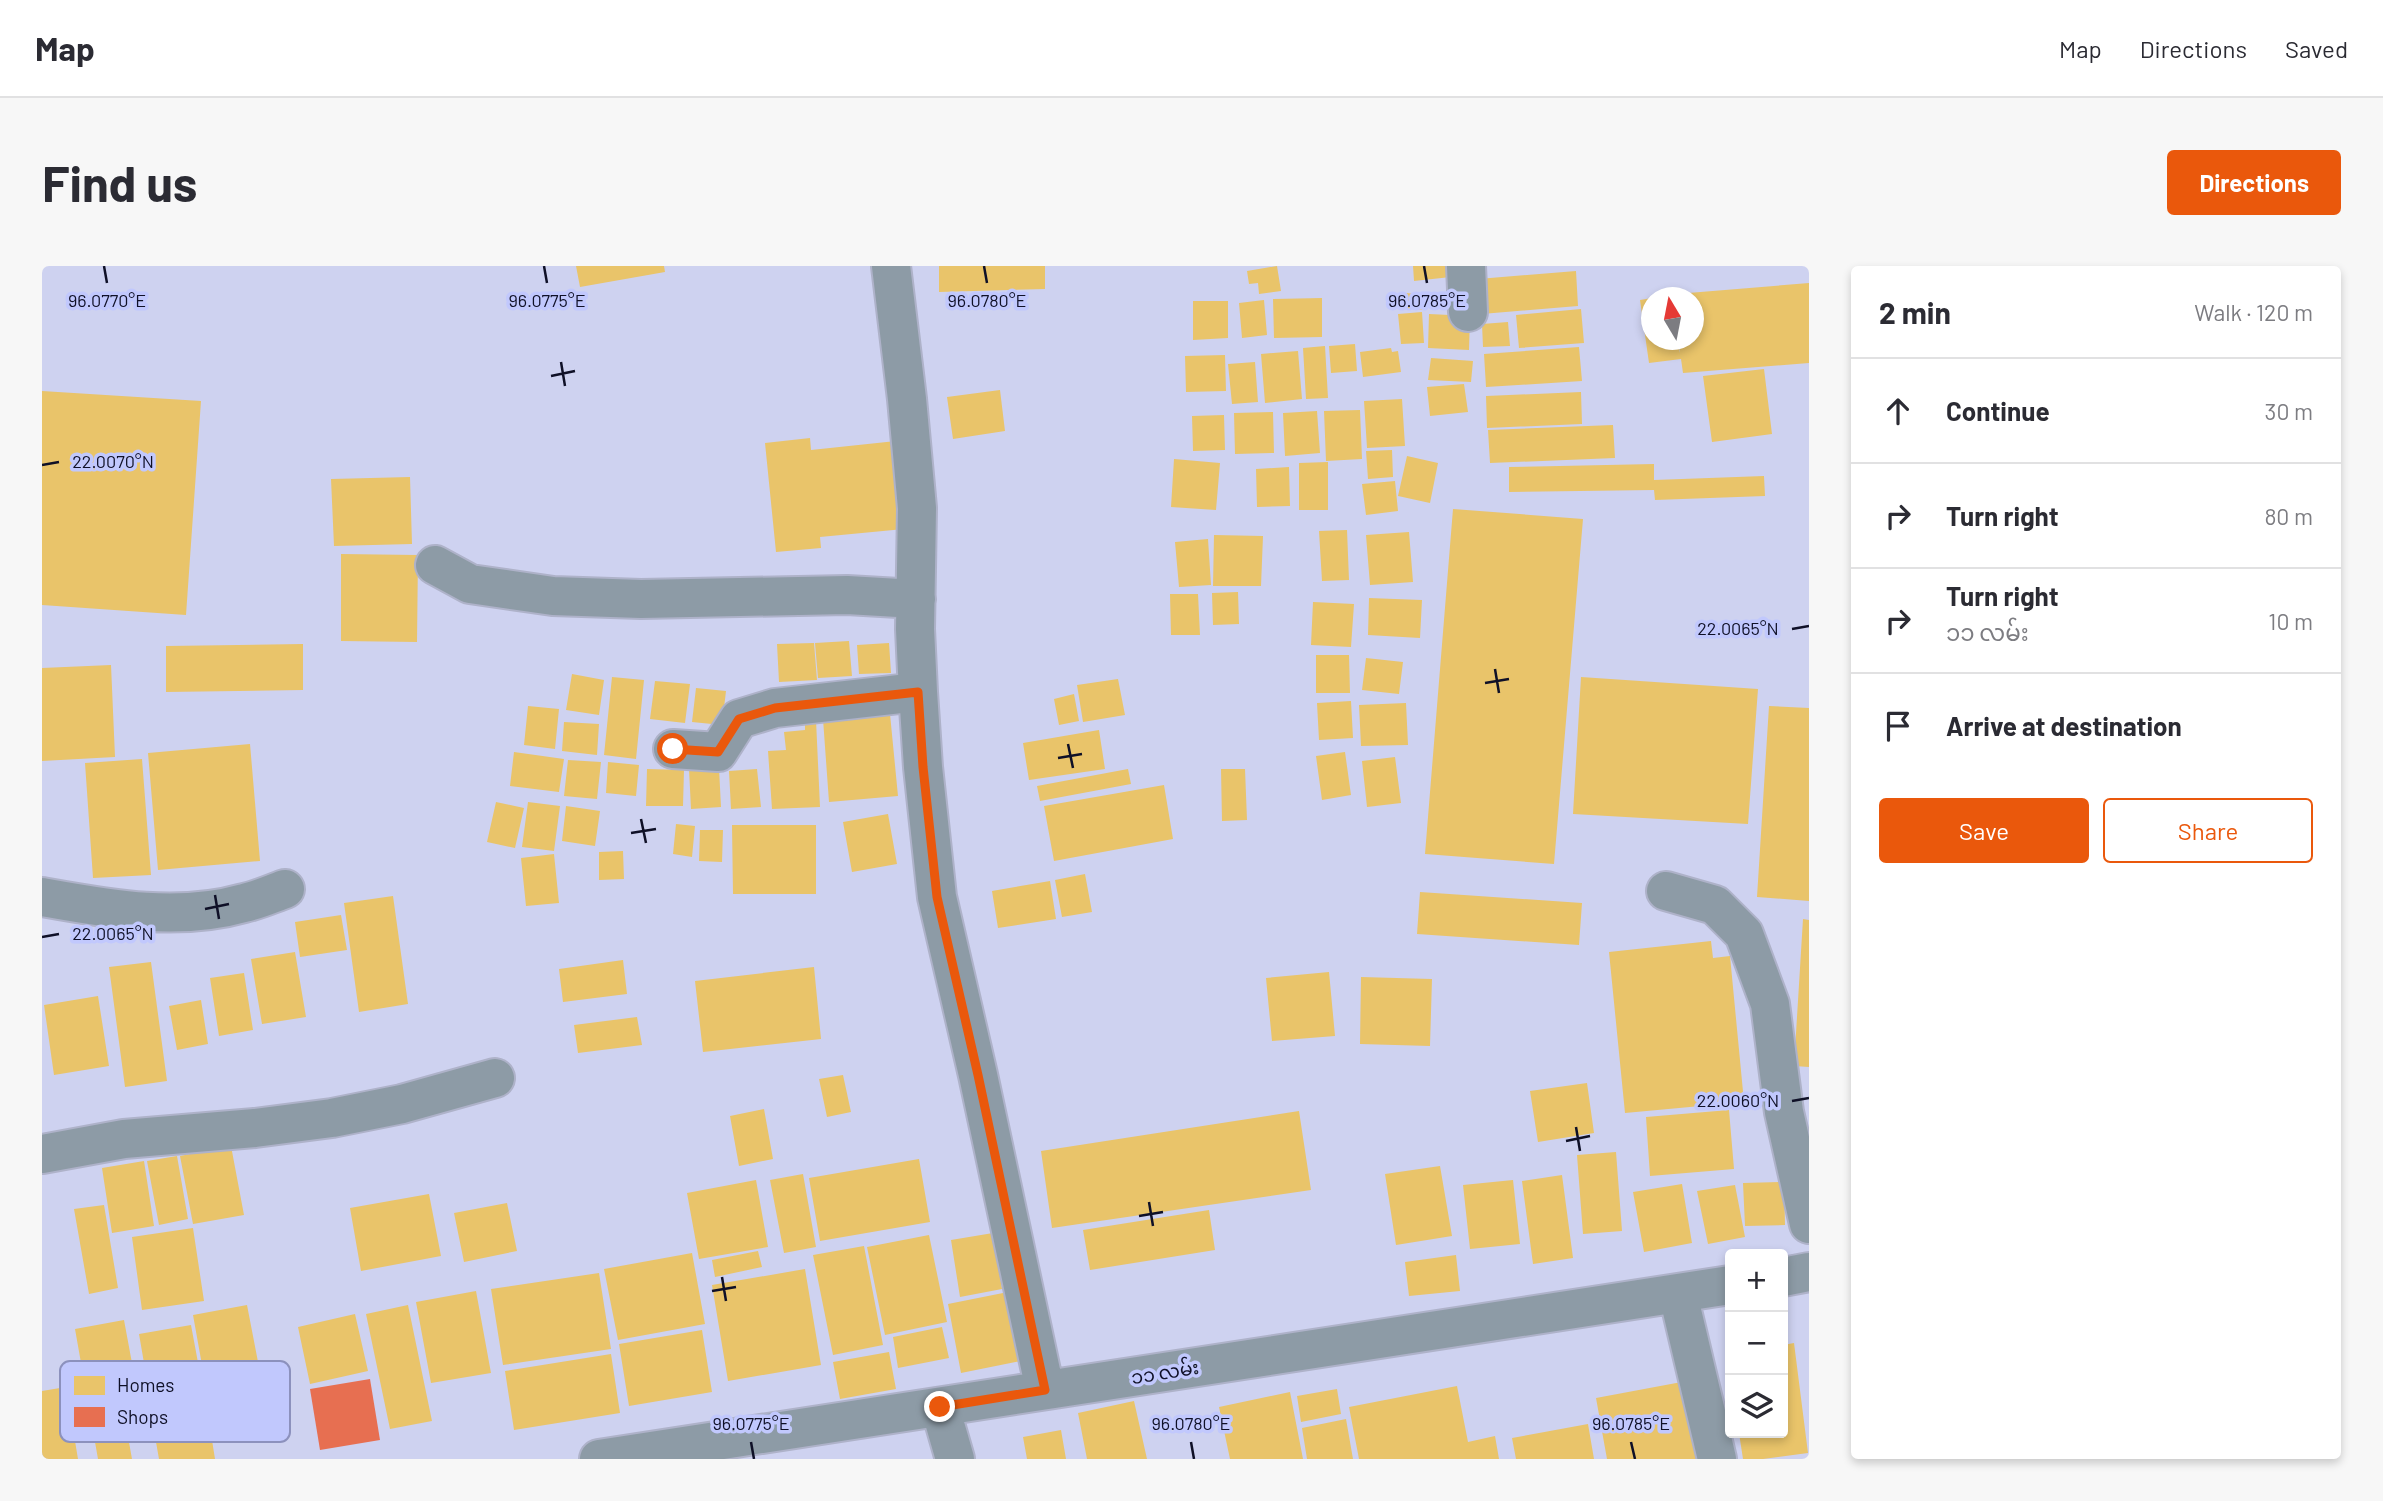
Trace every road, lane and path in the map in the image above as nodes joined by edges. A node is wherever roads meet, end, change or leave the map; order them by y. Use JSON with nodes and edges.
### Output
{"nodes":[{"id":1,"x":891,"y":266,"type":"edge"},
{"id":2,"x":1466,"y":266,"type":"edge"},
{"id":3,"x":1468,"y":312,"type":"dead end"},
{"id":4,"x":435,"y":565,"type":"dead end"},
{"id":5,"x":916,"y":599,"type":"junction"},
{"id":6,"x":918,"y":692,"type":"junction"},
{"id":7,"x":673,"y":749,"type":"dead end"},
{"id":8,"x":285,"y":889,"type":"dead end"},
{"id":9,"x":1666,"y":891,"type":"dead end"},
{"id":10,"x":42,"y":897,"type":"edge"},
{"id":11,"x":495,"y":1078,"type":"dead end"},
{"id":12,"x":42,"y":1154,"type":"edge"},
{"id":13,"x":1809,"y":1224,"type":"edge"},
{"id":14,"x":1809,"y":1272,"type":"edge"},
{"id":15,"x":1788,"y":1276,"type":"edge"},
{"id":16,"x":1725,"y":1286,"type":"edge"},
{"id":17,"x":1678,"y":1294,"type":"junction"},
{"id":18,"x":1045,"y":1390,"type":"junction"},
{"id":19,"x":940,"y":1407,"type":"junction"},
{"id":20,"x":599,"y":1459,"type":"edge"},
{"id":21,"x":955,"y":1459,"type":"edge"},
{"id":22,"x":1717,"y":1459,"type":"edge"}],
"edges":[{"from":1,"to":5,"type":"street"},
{"from":2,"to":3,"type":"street"},
{"from":4,"to":5,"type":"street"},
{"from":5,"to":6,"type":"street"},
{"from":6,"to":7,"type":"street"},
{"from":6,"to":18,"type":"street"},
{"from":8,"to":10,"type":"street"},
{"from":9,"to":13,"type":"street"},
{"from":11,"to":12,"type":"street"},
{"from":14,"to":15,"type":"street"},
{"from":16,"to":17,"type":"street","name":"၁၁ လမ်း"},
{"from":17,"to":18,"type":"street","name":"၁၁ လမ်း"},
{"from":17,"to":22,"type":"street"},
{"from":18,"to":19,"type":"street","name":"၁၁ လမ်း"},
{"from":19,"to":20,"type":"street","name":"၁၁ လမ်း"},
{"from":19,"to":21,"type":"street"}]}
